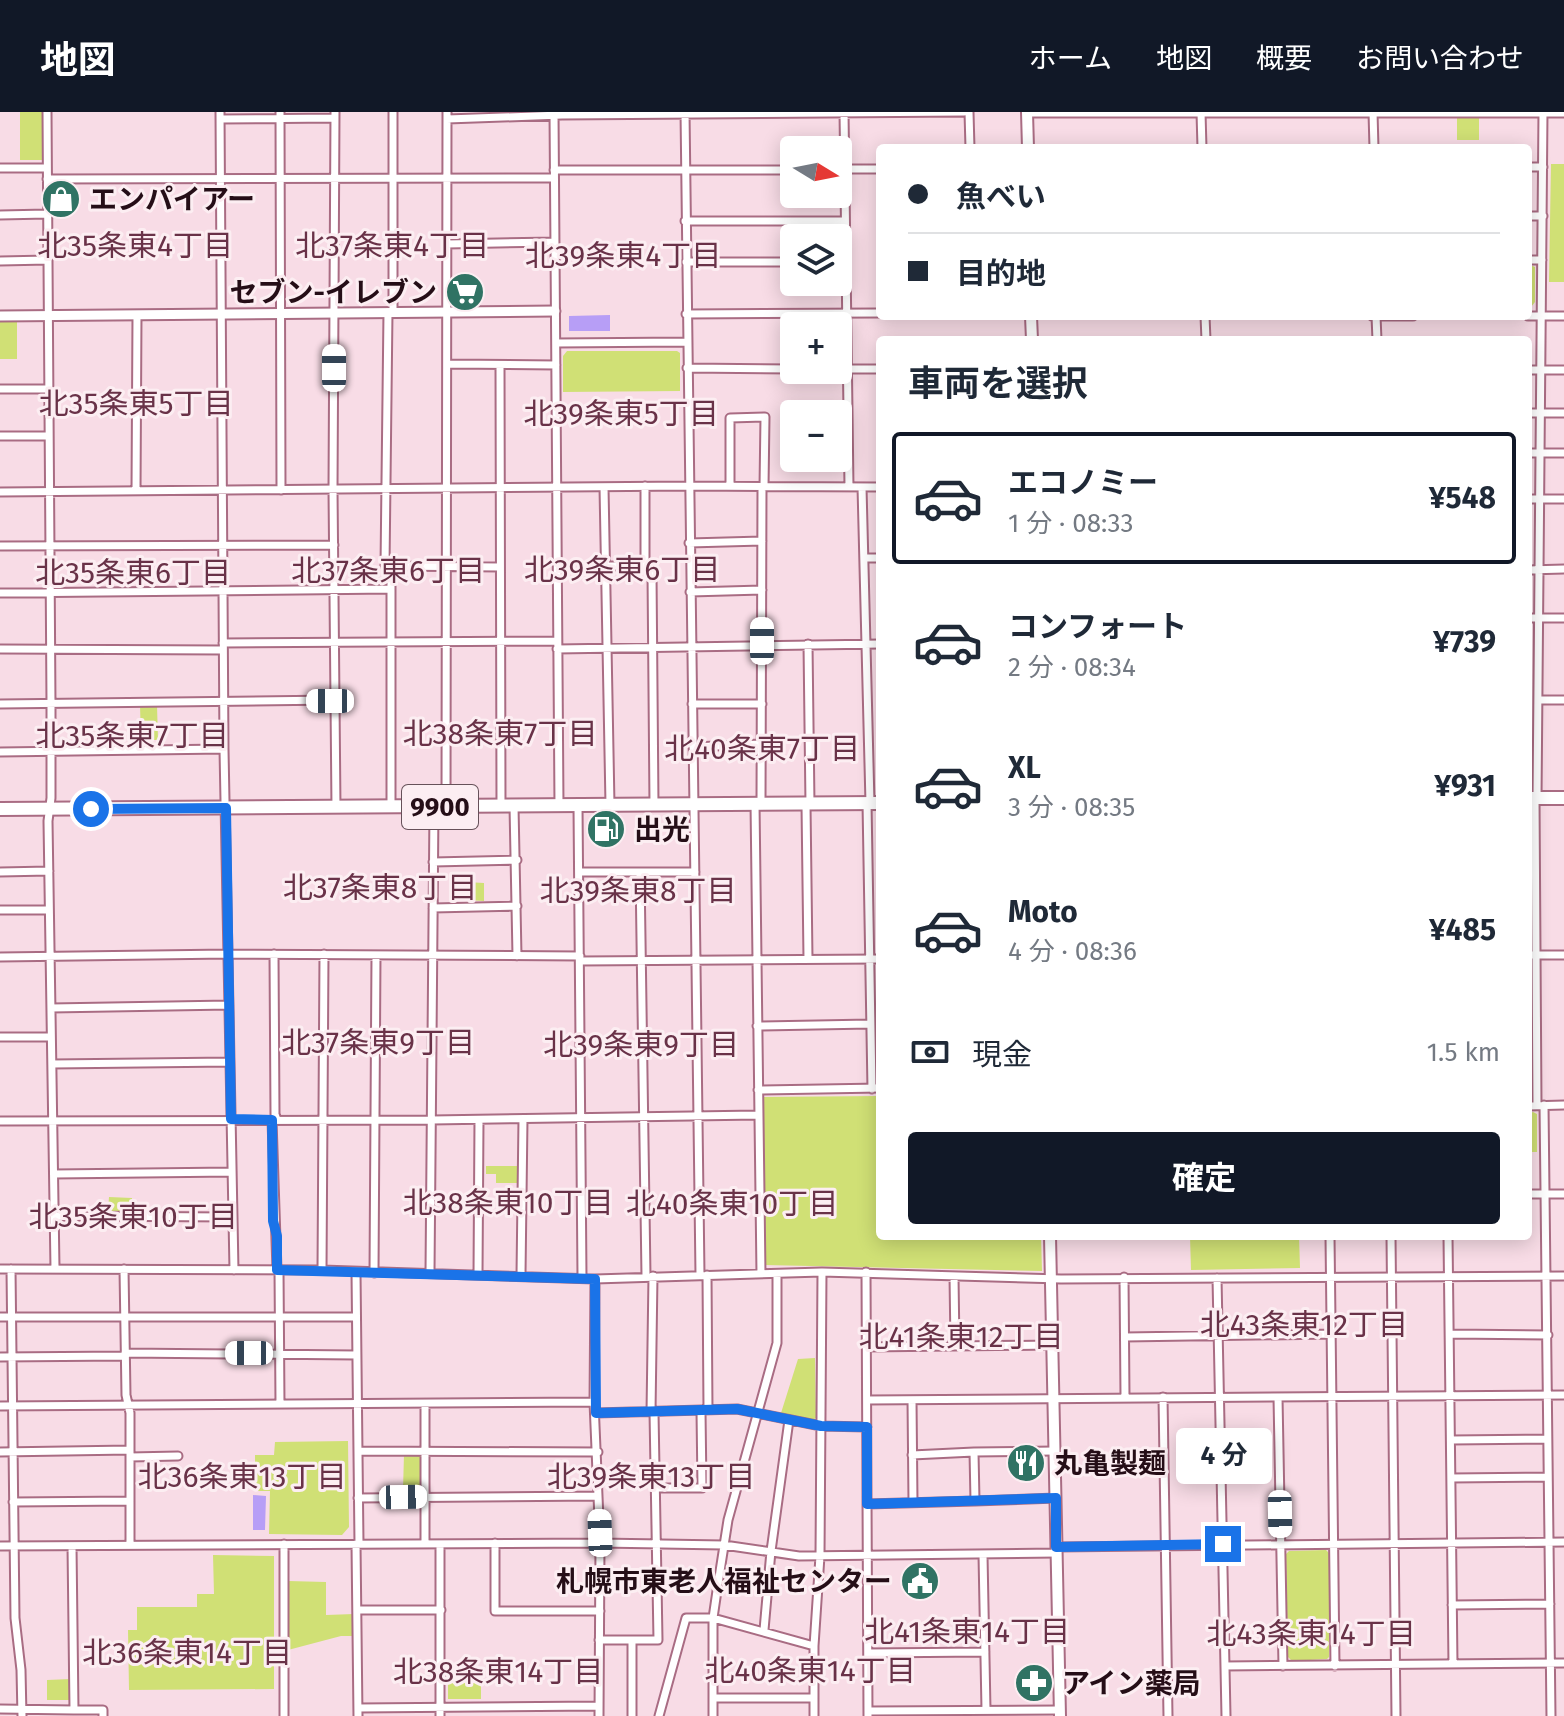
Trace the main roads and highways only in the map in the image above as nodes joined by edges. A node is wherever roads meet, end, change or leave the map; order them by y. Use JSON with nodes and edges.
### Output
{"nodes":[{"id":1,"x":1027,"y":113,"type":"edge"},
{"id":2,"x":1028,"y":144,"type":"edge"},
{"id":3,"x":1533,"y":798,"type":"edge"},
{"id":4,"x":1564,"y":798,"type":"edge"},
{"id":5,"x":872,"y":803,"type":"edge"},
{"id":6,"x":0,"y":809,"type":"edge"},
{"id":7,"x":1050,"y":1240,"type":"edge"},
{"id":8,"x":1060,"y":1713,"type":"edge"}],
"edges":[{"from":1,"to":2,"type":"main road"},
{"from":3,"to":4,"type":"main road"},
{"from":5,"to":6,"type":"main road","number":"9900"},
{"from":7,"to":8,"type":"main road"}]}
